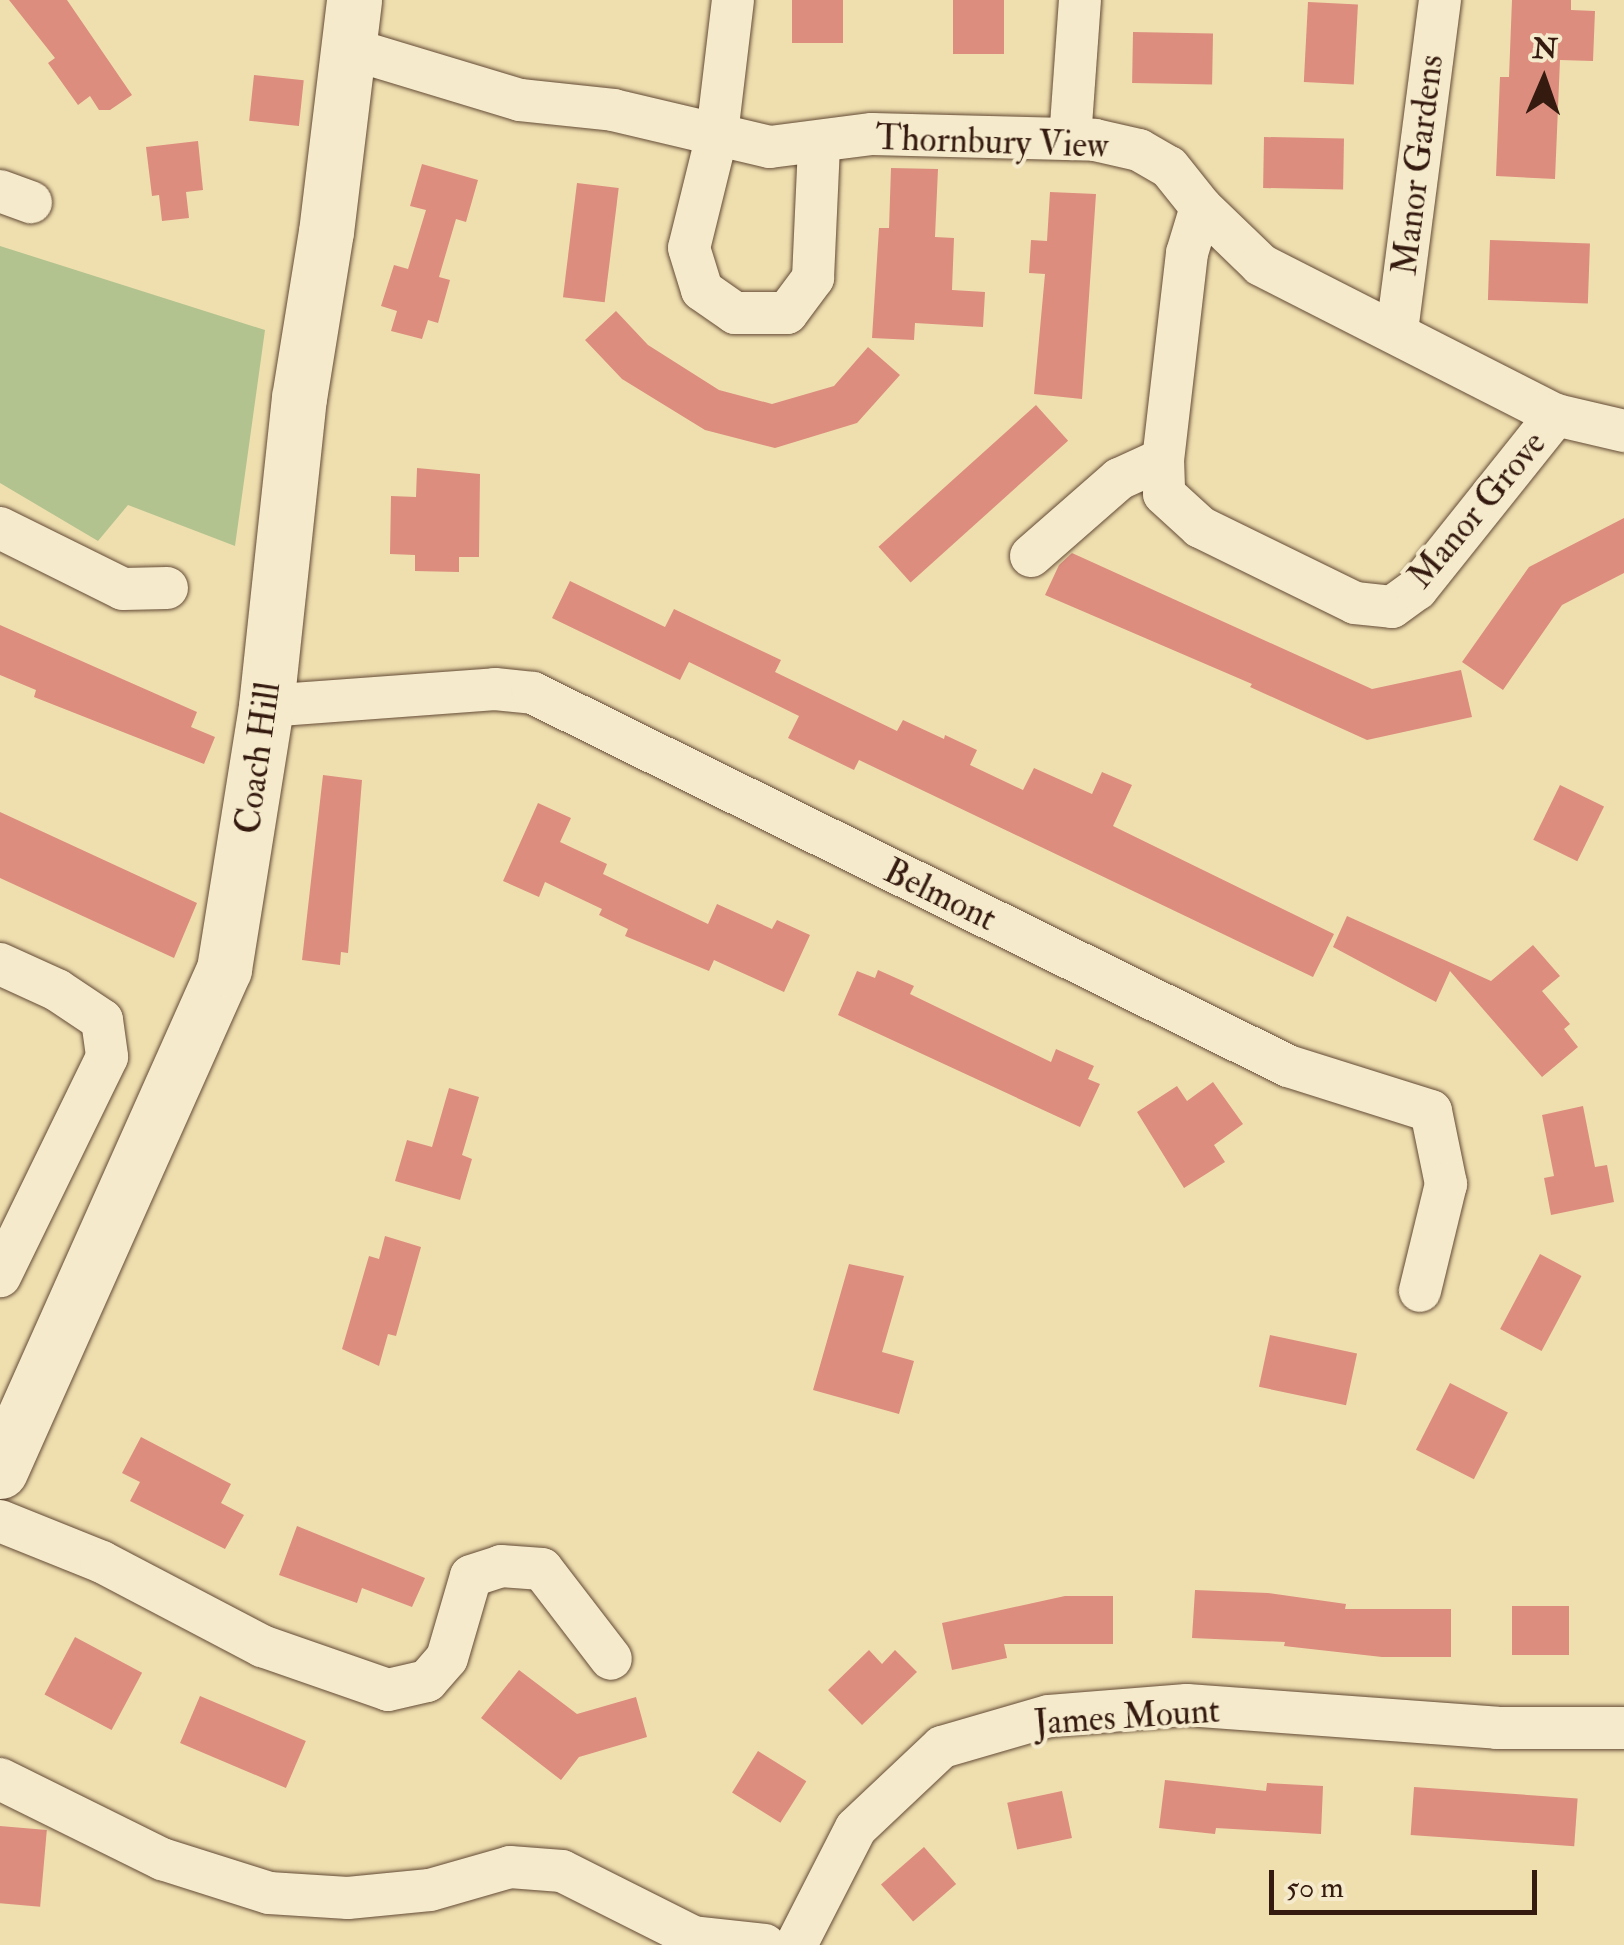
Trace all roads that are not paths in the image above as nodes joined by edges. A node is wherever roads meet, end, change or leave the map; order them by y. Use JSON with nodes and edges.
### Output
{"nodes":[{"id":1,"x":733,"y":0,"type":"edge"},
{"id":2,"x":1080,"y":0,"type":"edge"},
{"id":3,"x":1440,"y":0,"type":"edge"},
{"id":4,"x":351,"y":24,"type":"edge"},
{"id":5,"x":716,"y":135,"type":"junction"},
{"id":6,"x":1070,"y":139,"type":"junction"},
{"id":7,"x":819,"y":144,"type":"junction"},
{"id":8,"x":1202,"y":208,"type":"junction"},
{"id":9,"x":1397,"y":330,"type":"junction"},
{"id":10,"x":1556,"y":415,"type":"junction"},
{"id":11,"x":1624,"y":431,"type":"edge"},
{"id":12,"x":1163,"y":459,"type":"junction"},
{"id":13,"x":0,"y":528,"type":"edge"},
{"id":14,"x":1031,"y":556,"type":"dead end"},
{"id":15,"x":167,"y":588,"type":"dead end"},
{"id":16,"x":266,"y":706,"type":"junction"},
{"id":17,"x":0,"y":964,"type":"edge"},
{"id":18,"x":0,"y":1276,"type":"edge"},
{"id":19,"x":1420,"y":1291,"type":"dead end"},
{"id":20,"x":0,"y":1471,"type":"edge"},
{"id":21,"x":0,"y":1521,"type":"edge"},
{"id":22,"x":611,"y":1660,"type":"dead end"},
{"id":23,"x":1624,"y":1728,"type":"edge"},
{"id":24,"x":0,"y":1779,"type":"edge"},
{"id":25,"x":656,"y":1932,"type":"edge"},
{"id":26,"x":764,"y":1945,"type":"edge"},
{"id":27,"x":796,"y":1945,"type":"edge"}],
"edges":[{"from":1,"to":5,"type":"street"},
{"from":2,"to":6,"type":"street"},
{"from":3,"to":9,"type":"street","name":"Manor Gardens"},
{"from":4,"to":5,"type":"street","name":"Thornbury View"},
{"from":4,"to":16,"type":"street","name":"Coach Hill"},
{"from":5,"to":7,"type":"street","name":"Thornbury View"},
{"from":5,"to":7,"type":"street"},
{"from":6,"to":7,"type":"street","name":"Thornbury View"},
{"from":6,"to":8,"type":"street","name":"Thornbury View"},
{"from":8,"to":9,"type":"street","name":"Thornbury View"},
{"from":8,"to":12,"type":"street","name":"Manor Grove"},
{"from":9,"to":10,"type":"street","name":"Thornbury View"},
{"from":10,"to":11,"type":"street","name":"Thornbury View"},
{"from":10,"to":12,"type":"street","name":"Manor Grove"},
{"from":12,"to":14,"type":"street"},
{"from":13,"to":15,"type":"street"},
{"from":16,"to":19,"type":"street","name":"Belmont"},
{"from":16,"to":20,"type":"street","name":"Coach Hill"},
{"from":17,"to":18,"type":"street"},
{"from":21,"to":22,"type":"street"},
{"from":23,"to":27,"type":"street","name":"James Mount"},
{"from":24,"to":25,"type":"street"},
{"from":25,"to":26,"type":"street"}]}
